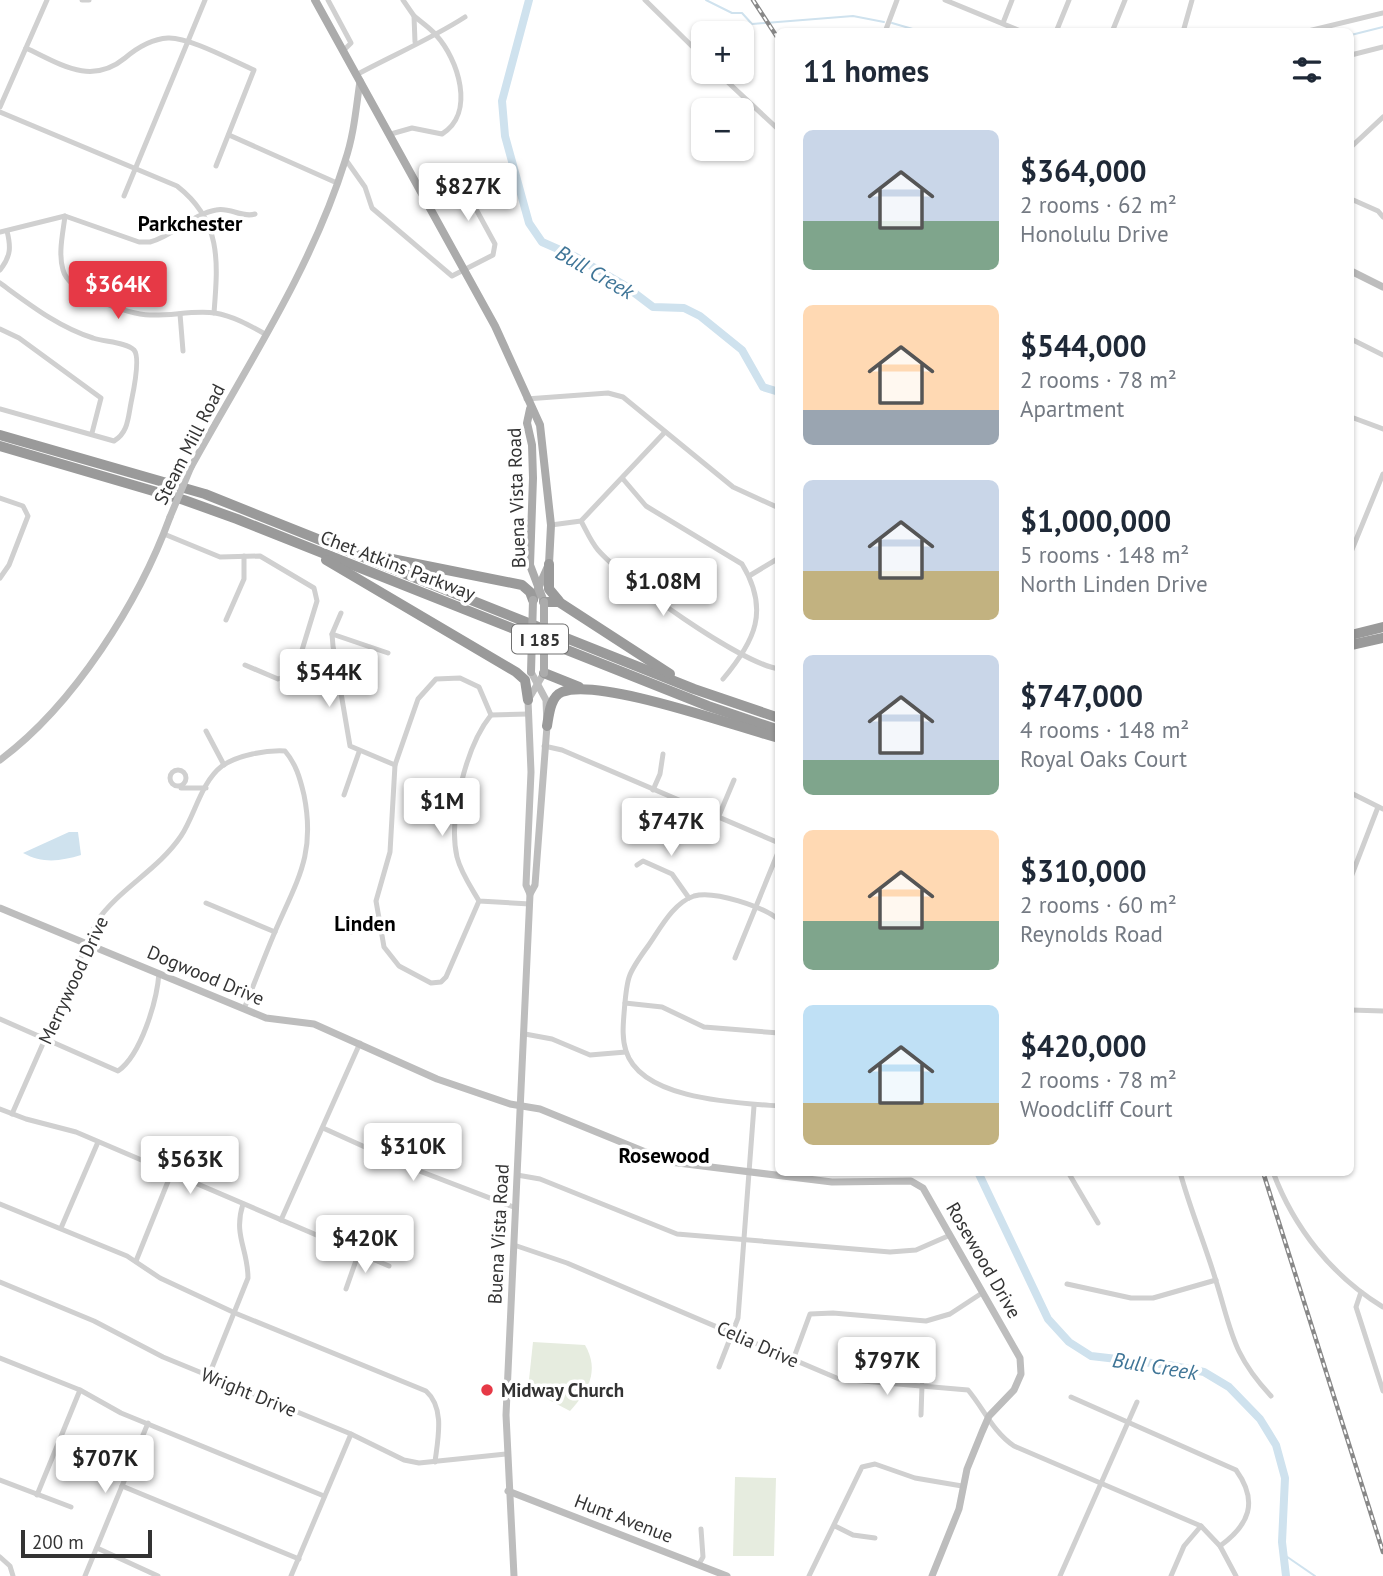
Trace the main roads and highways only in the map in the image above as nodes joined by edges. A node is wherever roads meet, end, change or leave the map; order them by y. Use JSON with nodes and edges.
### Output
{"nodes":[{"id":1,"x":316,"y":0,"type":"edge"},
{"id":2,"x":530,"y":409,"type":"junction"},
{"id":3,"x":0,"y":435,"type":"edge"},
{"id":4,"x":0,"y":446,"type":"edge"},
{"id":5,"x":298,"y":530,"type":"junction"},
{"id":6,"x":302,"y":545,"type":"junction"},
{"id":7,"x":549,"y":565,"type":"junction"},
{"id":8,"x":538,"y":586,"type":"junction"},
{"id":9,"x":538,"y":601,"type":"junction"},
{"id":10,"x":559,"y":602,"type":"junction"},
{"id":11,"x":1383,"y":627,"type":"edge"},
{"id":12,"x":1354,"y":634,"type":"edge"},
{"id":13,"x":1383,"y":638,"type":"edge"},
{"id":14,"x":1354,"y":644,"type":"edge"},
{"id":15,"x":531,"y":672,"type":"road end"},
{"id":16,"x":541,"y":678,"type":"joint"},
{"id":17,"x":585,"y":689,"type":"junction"},
{"id":18,"x":694,"y":689,"type":"junction"},
{"id":19,"x":528,"y":700,"type":"road end"},
{"id":20,"x":775,"y":717,"type":"edge"},
{"id":21,"x":547,"y":726,"type":"road end"},
{"id":22,"x":775,"y":729,"type":"edge"},
{"id":23,"x":775,"y":737,"type":"edge"}],
"edges":[{"from":1,"to":2,"type":"main road","name":"Buena Vista Road"},
{"from":2,"to":7,"type":"main road","name":"Buena Vista Road"},
{"from":2,"to":8,"type":"main road","name":"Buena Vista Road"},
{"from":3,"to":5,"type":"highway","name":"Chet Atkins Parkway","number":"I 185"},
{"from":4,"to":6,"type":"highway","name":"Chet Atkins Parkway","number":"I 185"},
{"from":5,"to":9,"type":"highway"},
{"from":5,"to":18,"type":"highway","name":"Chet Atkins Parkway","number":"I 185"},
{"from":6,"to":19,"type":"highway"},
{"from":6,"to":22,"type":"highway","name":"Chet Atkins Parkway","number":"I 185"},
{"from":7,"to":8,"type":"main road","name":"Buena Vista Road"},
{"from":7,"to":10,"type":"highway"},
{"from":8,"to":9,"type":"main road","name":"Buena Vista Road"},
{"from":9,"to":10,"type":"highway"},
{"from":9,"to":15,"type":"main road","name":"Buena Vista Road","bridge":true},
{"from":9,"to":16,"type":"main road","name":"Buena Vista Road","bridge":true},
{"from":10,"to":18,"type":"highway"},
{"from":11,"to":12,"type":"highway"},
{"from":13,"to":14,"type":"highway"},
{"from":16,"to":17,"type":"highway"},
{"from":17,"to":21,"type":"highway"},
{"from":17,"to":23,"type":"highway"},
{"from":18,"to":20,"type":"highway","name":"Chet Atkins Parkway","number":"I 185"}]}
